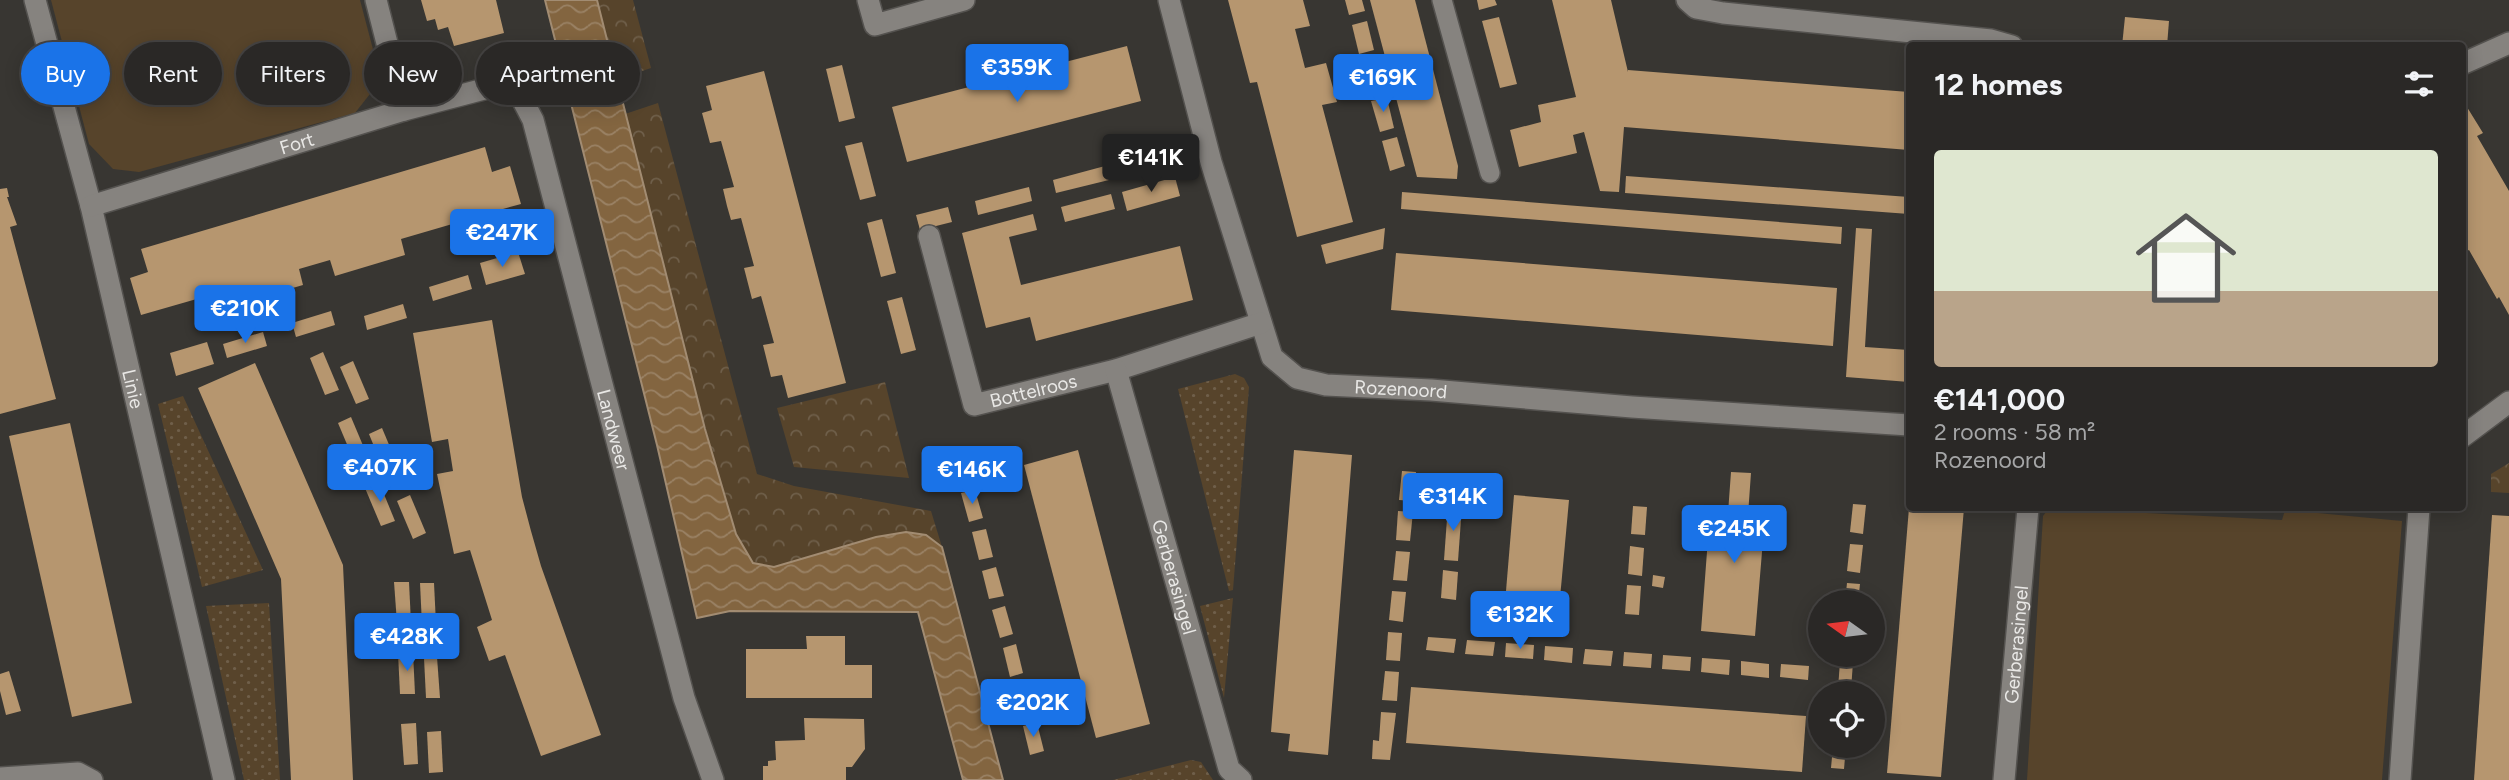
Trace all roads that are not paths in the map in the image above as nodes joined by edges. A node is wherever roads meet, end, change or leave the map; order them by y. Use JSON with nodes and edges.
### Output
{"nodes":[{"id":1,"x":35,"y":0,"type":"edge"},
{"id":2,"x":376,"y":0,"type":"edge"},
{"id":3,"x":868,"y":0,"type":"edge"},
{"id":4,"x":964,"y":0,"type":"edge"},
{"id":5,"x":1170,"y":0,"type":"edge"},
{"id":6,"x":1442,"y":0,"type":"edge"},
{"id":7,"x":1687,"y":0,"type":"edge"},
{"id":8,"x":1998,"y":42,"type":"edge"},
{"id":9,"x":2509,"y":43,"type":"edge"},
{"id":10,"x":2466,"y":62,"type":"edge"},
{"id":11,"x":476,"y":91,"type":"edge"},
{"id":12,"x":525,"y":105,"type":"edge"},
{"id":13,"x":404,"y":110,"type":"junction"},
{"id":14,"x":1490,"y":173,"type":"dead end"},
{"id":15,"x":91,"y":206,"type":"junction"},
{"id":16,"x":929,"y":236,"type":"dead end"},
{"id":17,"x":1261,"y":323,"type":"junction"},
{"id":18,"x":1115,"y":370,"type":"junction"},
{"id":19,"x":2509,"y":402,"type":"edge"},
{"id":20,"x":1906,"y":425,"type":"edge"},
{"id":21,"x":2466,"y":433,"type":"edge"},
{"id":22,"x":2028,"y":511,"type":"edge"},
{"id":23,"x":2419,"y":511,"type":"edge"},
{"id":24,"x":0,"y":777,"type":"edge"},
{"id":25,"x":93,"y":780,"type":"edge"},
{"id":26,"x":224,"y":780,"type":"edge"},
{"id":27,"x":713,"y":780,"type":"edge"},
{"id":28,"x":1241,"y":780,"type":"edge"},
{"id":29,"x":2004,"y":780,"type":"edge"},
{"id":30,"x":2400,"y":780,"type":"edge"}],
"edges":[{"from":1,"to":15,"type":"street","name":"Linie"},
{"from":2,"to":13,"type":"street"},
{"from":3,"to":4,"type":"street"},
{"from":5,"to":17,"type":"street","name":"Rozenoord"},
{"from":6,"to":14,"type":"lane"},
{"from":7,"to":8,"type":"street"},
{"from":9,"to":10,"type":"street"},
{"from":11,"to":13,"type":"street","name":"Fort"},
{"from":12,"to":27,"type":"street","name":"Landweer"},
{"from":13,"to":15,"type":"street","name":"Fort"},
{"from":15,"to":26,"type":"street","name":"Linie"},
{"from":16,"to":18,"type":"street","name":"Bottelroos"},
{"from":17,"to":18,"type":"street","name":"Bottelroos"},
{"from":17,"to":20,"type":"street","name":"Rozenoord"},
{"from":18,"to":28,"type":"street","name":"Gerberasingel"},
{"from":19,"to":21,"type":"street"},
{"from":22,"to":29,"type":"street","name":"Gerberasingel"},
{"from":23,"to":30,"type":"street"},
{"from":24,"to":25,"type":"lane"}]}
